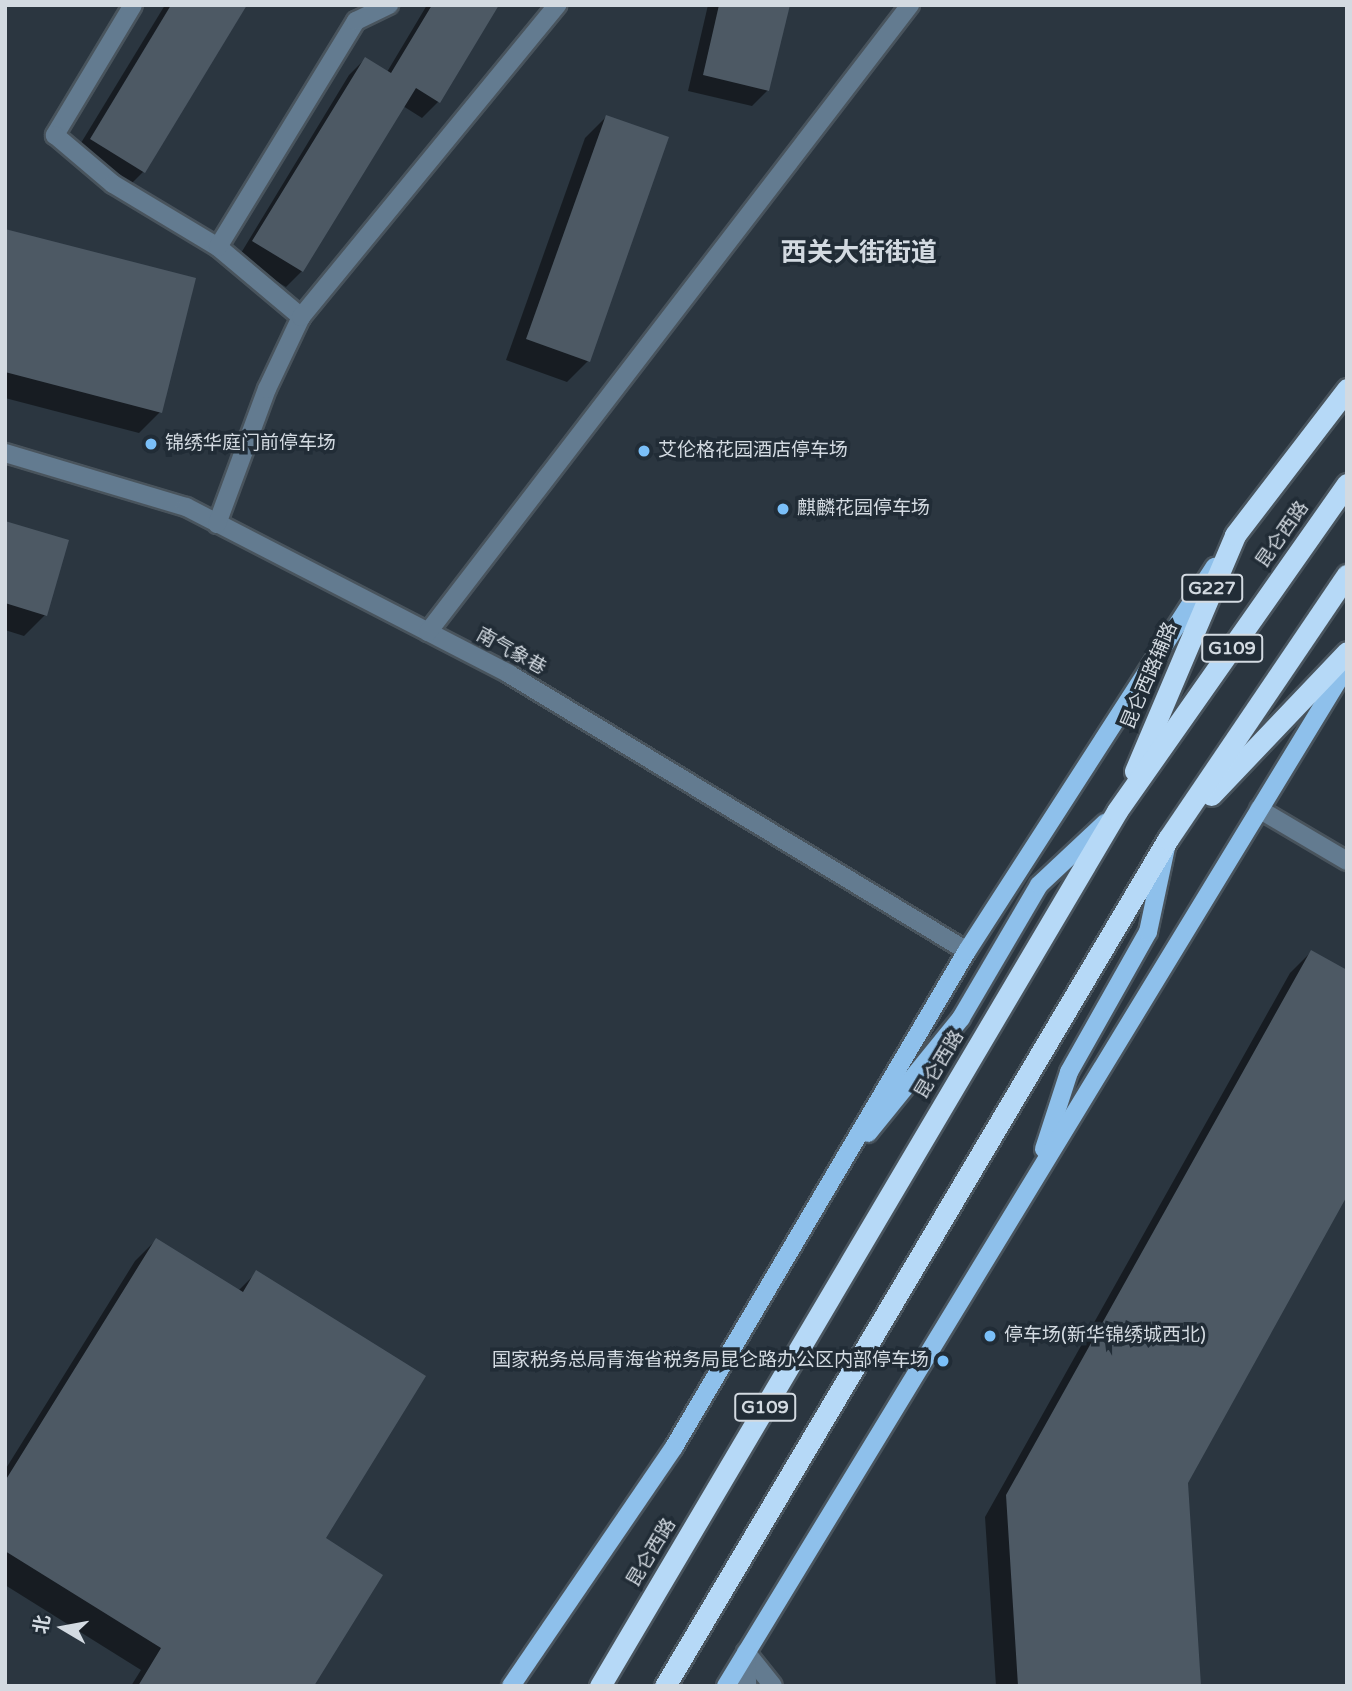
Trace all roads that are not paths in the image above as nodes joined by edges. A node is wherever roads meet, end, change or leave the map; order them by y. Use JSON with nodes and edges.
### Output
{"nodes":[{"id":1,"x":133,"y":5,"type":"edge"},
{"id":2,"x":390,"y":5,"type":"edge"},
{"id":3,"x":557,"y":5,"type":"edge"},
{"id":4,"x":910,"y":5,"type":"edge"},
{"id":5,"x":218,"y":247,"type":"junction"},
{"id":6,"x":301,"y":317,"type":"junction"},
{"id":7,"x":1347,"y":389,"type":"edge"},
{"id":8,"x":5,"y":453,"type":"edge"},
{"id":9,"x":1346,"y":485,"type":"edge"},
{"id":10,"x":218,"y":524,"type":"junction"},
{"id":11,"x":1235,"y":535,"type":"junction"},
{"id":12,"x":1347,"y":575,"type":"edge"},
{"id":13,"x":428,"y":632,"type":"junction"},
{"id":14,"x":1347,"y":652,"type":"edge"},
{"id":15,"x":1347,"y":666,"type":"edge"},
{"id":16,"x":1259,"y":809,"type":"junction"},
{"id":17,"x":1117,"y":811,"type":"junction"},
{"id":18,"x":1168,"y":839,"type":"junction"},
{"id":19,"x":1347,"y":861,"type":"edge"},
{"id":20,"x":967,"y":951,"type":"junction"},
{"id":21,"x":1034,"y":1179,"type":"junction"},
{"id":22,"x":828,"y":1181,"type":"junction"},
{"id":23,"x":746,"y":1651,"type":"junction"},
{"id":24,"x":511,"y":1686,"type":"edge"},
{"id":25,"x":600,"y":1686,"type":"edge"},
{"id":26,"x":665,"y":1686,"type":"edge"},
{"id":27,"x":726,"y":1686,"type":"edge"},
{"id":28,"x":747,"y":1686,"type":"edge"},
{"id":29,"x":772,"y":1686,"type":"edge"}],
"edges":[{"from":1,"to":5,"type":"street"},
{"from":2,"to":5,"type":"street"},
{"from":3,"to":6,"type":"street"},
{"from":4,"to":13,"type":"street"},
{"from":5,"to":6,"type":"street"},
{"from":6,"to":10,"type":"street"},
{"from":7,"to":11,"type":"highway","name":"昆仑西路辅路","number":"G227"},
{"from":8,"to":10,"type":"street","name":"南气象巷"},
{"from":9,"to":17,"type":"highway","name":"昆仑西路","number":"G109"},
{"from":10,"to":13,"type":"street","name":"南气象巷"},
{"from":11,"to":17,"type":"highway","name":"昆仑西路辅路","number":"G227"},
{"from":11,"to":20,"type":"main road"},
{"from":12,"to":18,"type":"highway","number":"G109"},
{"from":13,"to":20,"type":"street","name":"南气象巷"},
{"from":14,"to":18,"type":"highway"},
{"from":15,"to":16,"type":"main road"},
{"from":16,"to":19,"type":"street"},
{"from":16,"to":21,"type":"main road"},
{"from":17,"to":22,"type":"main road"},
{"from":17,"to":25,"type":"highway","name":"昆仑西路","number":"G109"},
{"from":18,"to":21,"type":"main road"},
{"from":18,"to":26,"type":"highway","number":"G109"},
{"from":20,"to":22,"type":"main road"},
{"from":21,"to":23,"type":"main road"},
{"from":22,"to":24,"type":"main road"},
{"from":23,"to":27,"type":"main road"},
{"from":23,"to":28,"type":"street"},
{"from":23,"to":29,"type":"street"}]}
